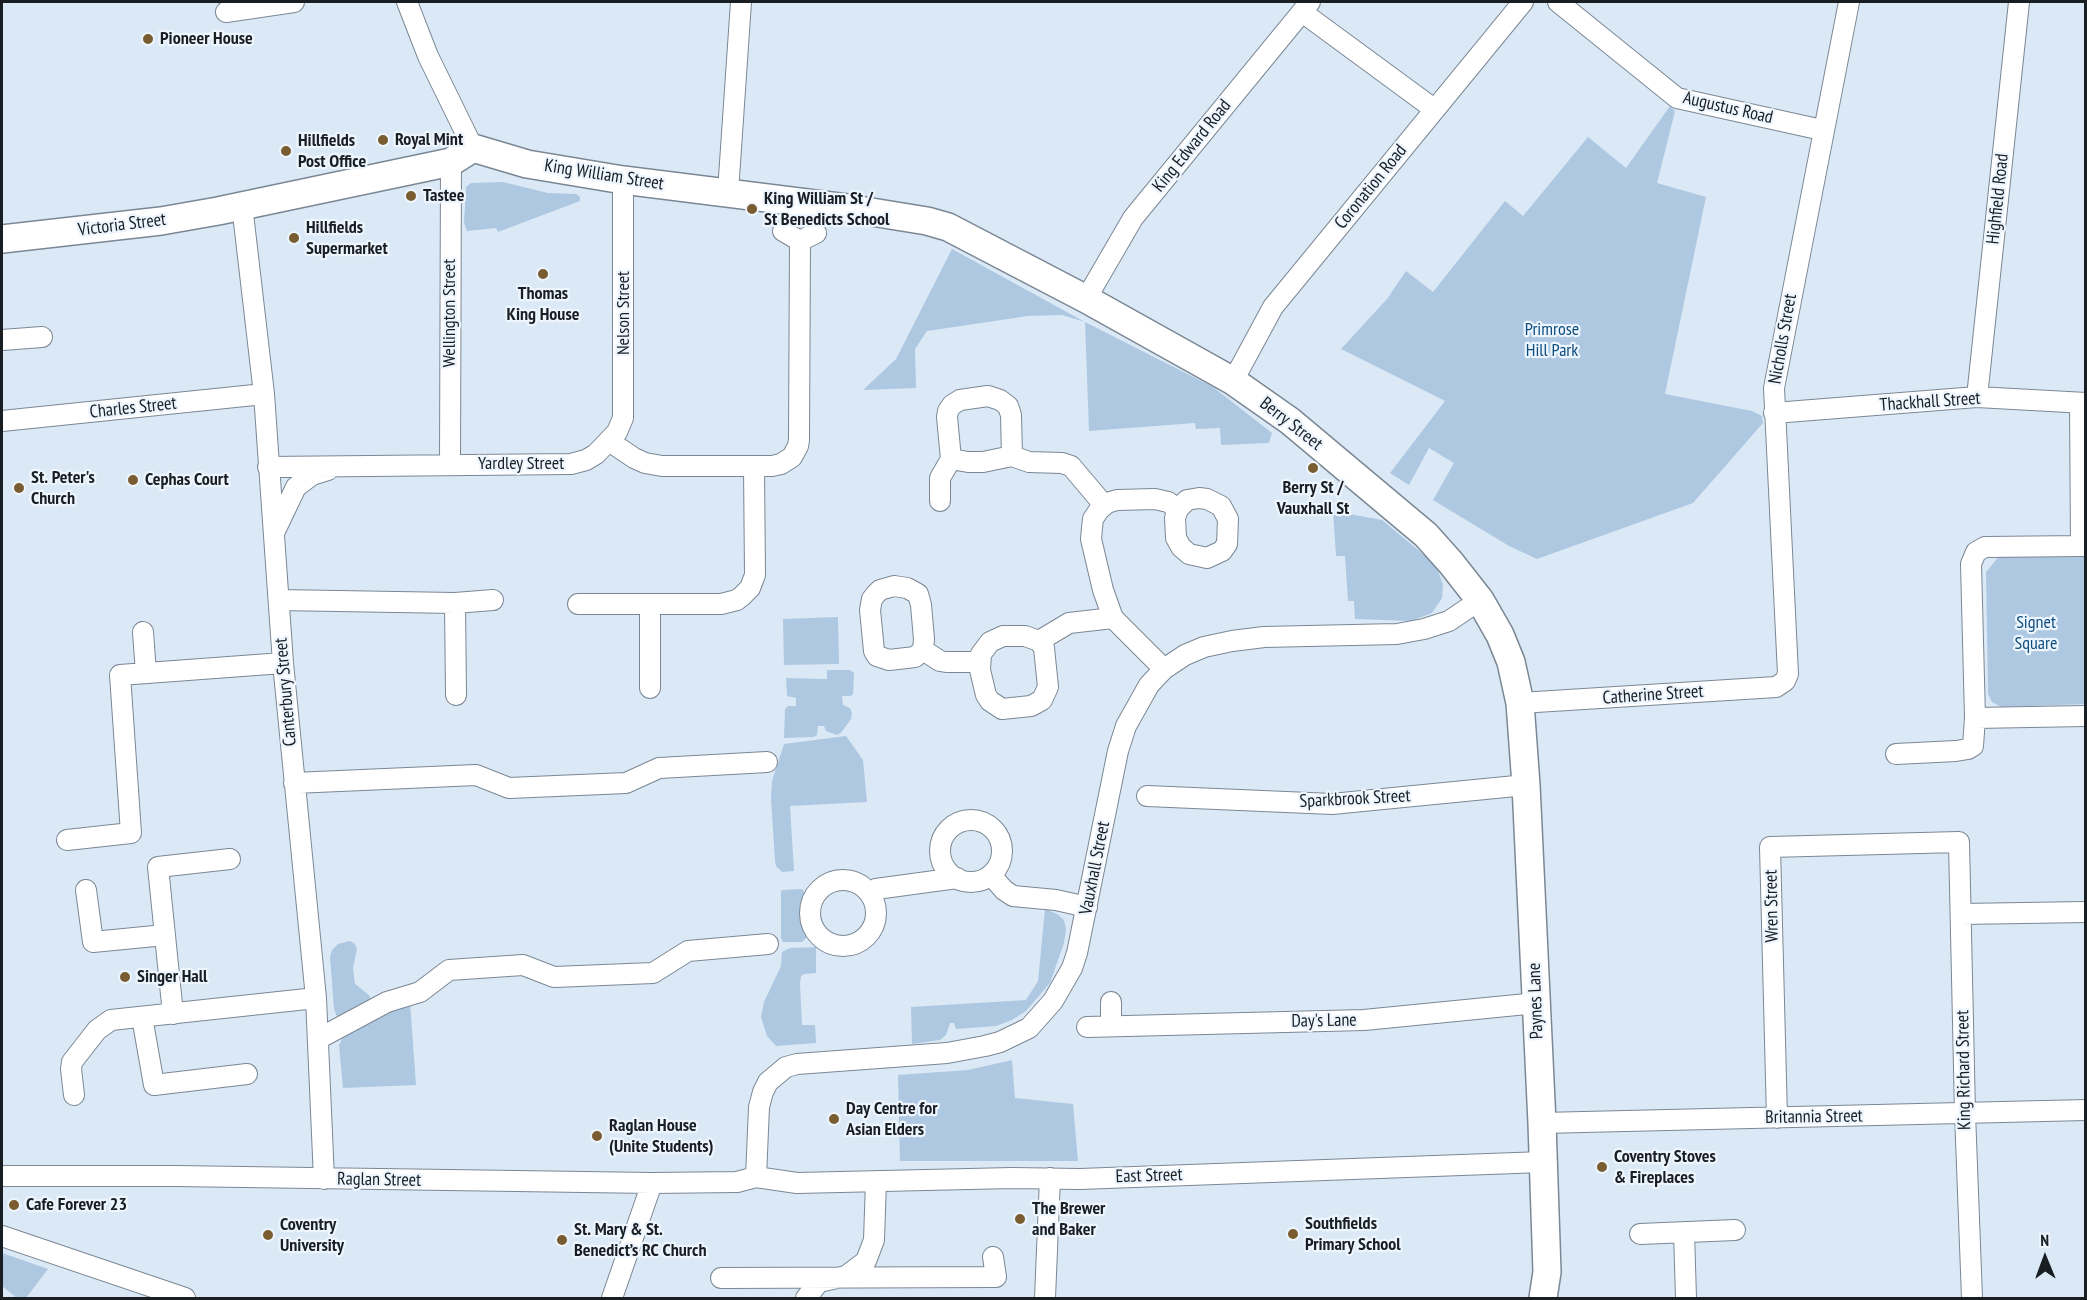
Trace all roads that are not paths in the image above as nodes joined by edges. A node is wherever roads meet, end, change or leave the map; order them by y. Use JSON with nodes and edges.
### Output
{"nodes":[{"id":1,"x":294,"y":2,"type":"edge"},
{"id":2,"x":407,"y":2,"type":"edge"},
{"id":3,"x":741,"y":2,"type":"edge"},
{"id":4,"x":1523,"y":2,"type":"edge"},
{"id":5,"x":1558,"y":2,"type":"edge"},
{"id":6,"x":1849,"y":2,"type":"edge"},
{"id":7,"x":2019,"y":2,"type":"edge"},
{"id":8,"x":1306,"y":7,"type":"edge"},
{"id":9,"x":226,"y":12,"type":"dead end"},
{"id":10,"x":1434,"y":109,"type":"junction"},
{"id":11,"x":1822,"y":130,"type":"junction"},
{"id":12,"x":473,"y":148,"type":"junction"},
{"id":13,"x":451,"y":162,"type":"junction"},
{"id":14,"x":623,"y":180,"type":"junction"},
{"id":15,"x":728,"y":192,"type":"junction"},
{"id":16,"x":242,"y":204,"type":"junction"},
{"id":17,"x":800,"y":235,"type":"dead end"},
{"id":18,"x":970,"y":238,"type":"joint"},
{"id":19,"x":2,"y":239,"type":"edge"},
{"id":20,"x":1086,"y":299,"type":"junction"},
{"id":21,"x":42,"y":337,"type":"dead end"},
{"id":22,"x":2,"y":340,"type":"edge"},
{"id":23,"x":1233,"y":381,"type":"junction"},
{"id":24,"x":264,"y":394,"type":"junction"},
{"id":25,"x":1977,"y":397,"type":"junction"},
{"id":26,"x":2083,"y":404,"type":"edge"},
{"id":27,"x":1774,"y":413,"type":"junction"},
{"id":28,"x":2,"y":421,"type":"edge"},
{"id":29,"x":609,"y":441,"type":"junction"},
{"id":30,"x":1012,"y":456,"type":"junction"},
{"id":31,"x":951,"y":459,"type":"junction"},
{"id":32,"x":450,"y":464,"type":"junction"},
{"id":33,"x":342,"y":465,"type":"junction"},
{"id":34,"x":754,"y":466,"type":"junction"},
{"id":35,"x":268,"y":467,"type":"junction"},
{"id":36,"x":940,"y":501,"type":"dead end"},
{"id":37,"x":1104,"y":505,"type":"junction"},
{"id":38,"x":1178,"y":508,"type":"dead end"},
{"id":39,"x":273,"y":536,"type":"junction"},
{"id":40,"x":2083,"y":546,"type":"edge"},
{"id":41,"x":279,"y":600,"type":"junction"},
{"id":42,"x":493,"y":600,"type":"dead end"},
{"id":43,"x":1480,"y":600,"type":"junction"},
{"id":44,"x":455,"y":603,"type":"junction"},
{"id":45,"x":578,"y":604,"type":"dead end"},
{"id":46,"x":650,"y":604,"type":"junction"},
{"id":47,"x":1113,"y":618,"type":"junction"},
{"id":48,"x":143,"y":632,"type":"dead end"},
{"id":49,"x":1039,"y":641,"type":"junction"},
{"id":50,"x":923,"y":650,"type":"dead end"},
{"id":51,"x":980,"y":662,"type":"junction"},
{"id":52,"x":282,"y":663,"type":"junction"},
{"id":53,"x":1164,"y":669,"type":"junction"},
{"id":54,"x":146,"y":673,"type":"junction"},
{"id":55,"x":1785,"y":681,"type":"joint"},
{"id":56,"x":650,"y":687,"type":"dead end"},
{"id":57,"x":456,"y":694,"type":"dead end"},
{"id":58,"x":1520,"y":703,"type":"junction"},
{"id":59,"x":2085,"y":716,"type":"edge"},
{"id":60,"x":1975,"y":718,"type":"junction"},
{"id":61,"x":1896,"y":754,"type":"dead end"},
{"id":62,"x":767,"y":762,"type":"dead end"},
{"id":63,"x":294,"y":783,"type":"junction"},
{"id":64,"x":1526,"y":785,"type":"junction"},
{"id":65,"x":1147,"y":796,"type":"dead end"},
{"id":66,"x":67,"y":840,"type":"dead end"},
{"id":67,"x":1959,"y":842,"type":"joint"},
{"id":68,"x":230,"y":859,"type":"dead end"},
{"id":69,"x":991,"y":875,"type":"junction"},
{"id":70,"x":957,"y":878,"type":"junction"},
{"id":71,"x":86,"y":890,"type":"dead end"},
{"id":72,"x":873,"y":891,"type":"dead end"},
{"id":73,"x":1087,"y":908,"type":"junction"},
{"id":74,"x":2085,"y":912,"type":"edge"},
{"id":75,"x":1961,"y":915,"type":"junction"},
{"id":76,"x":165,"y":935,"type":"junction"},
{"id":77,"x":768,"y":944,"type":"dead end"},
{"id":78,"x":316,"y":998,"type":"junction"},
{"id":79,"x":1111,"y":1002,"type":"dead end"},
{"id":80,"x":1537,"y":1003,"type":"junction"},
{"id":81,"x":173,"y":1014,"type":"junction"},
{"id":82,"x":142,"y":1017,"type":"junction"},
{"id":83,"x":1111,"y":1025,"type":"junction"},
{"id":84,"x":1087,"y":1027,"type":"dead end"},
{"id":85,"x":318,"y":1039,"type":"junction"},
{"id":86,"x":247,"y":1074,"type":"dead end"},
{"id":87,"x":74,"y":1095,"type":"dead end"},
{"id":88,"x":2085,"y":1110,"type":"edge"},
{"id":89,"x":1965,"y":1113,"type":"junction"},
{"id":90,"x":1777,"y":1118,"type":"junction"},
{"id":91,"x":1542,"y":1123,"type":"junction"},
{"id":92,"x":1543,"y":1162,"type":"junction"},
{"id":93,"x":2,"y":1176,"type":"edge"},
{"id":94,"x":756,"y":1177,"type":"junction"},
{"id":95,"x":1050,"y":1178,"type":"junction"},
{"id":96,"x":324,"y":1179,"type":"junction"},
{"id":97,"x":876,"y":1181,"type":"junction"},
{"id":98,"x":652,"y":1183,"type":"junction"},
{"id":99,"x":1735,"y":1230,"type":"dead end"},
{"id":100,"x":1684,"y":1232,"type":"junction"},
{"id":101,"x":1640,"y":1234,"type":"dead end"},
{"id":102,"x":2,"y":1236,"type":"edge"},
{"id":103,"x":993,"y":1257,"type":"dead end"},
{"id":104,"x":846,"y":1276,"type":"junction"},
{"id":105,"x":721,"y":1278,"type":"dead end"},
{"id":106,"x":185,"y":1299,"type":"edge"},
{"id":107,"x":612,"y":1299,"type":"edge"},
{"id":108,"x":806,"y":1299,"type":"edge"},
{"id":109,"x":1045,"y":1299,"type":"edge"},
{"id":110,"x":1543,"y":1299,"type":"edge"},
{"id":111,"x":1686,"y":1299,"type":"edge"},
{"id":112,"x":1972,"y":1299,"type":"edge"}],
"edges":[{"from":1,"to":9,"type":"street"},
{"from":2,"to":12,"type":"street"},
{"from":3,"to":15,"type":"street"},
{"from":4,"to":10,"type":"street","name":"Coronation Road"},
{"from":5,"to":11,"type":"street","name":"Augustus Road"},
{"from":6,"to":11,"type":"street","name":"Nicholls Street"},
{"from":7,"to":25,"type":"street","name":"Highfield Road"},
{"from":8,"to":10,"type":"street"},
{"from":8,"to":20,"type":"street","name":"King Edward Road"},
{"from":10,"to":23,"type":"street","name":"Coronation Road"},
{"from":11,"to":27,"type":"street","name":"Nicholls Street"},
{"from":12,"to":13,"type":"street"},
{"from":12,"to":14,"type":"street","name":"King William Street"},
{"from":13,"to":16,"type":"street"},
{"from":13,"to":32,"type":"street","name":"Wellington Street"},
{"from":14,"to":15,"type":"street","name":"King William Street"},
{"from":14,"to":29,"type":"street","name":"Nelson Street"},
{"from":15,"to":18,"type":"street","name":"King William Street"},
{"from":16,"to":19,"type":"street","name":"Victoria Street"},
{"from":16,"to":24,"type":"street","name":"Canterbury Street"},
{"from":17,"to":34,"type":"street"},
{"from":18,"to":20,"type":"street","name":"Berry Street"},
{"from":20,"to":23,"type":"street","name":"Berry Street"},
{"from":21,"to":22,"type":"street"},
{"from":23,"to":43,"type":"street","name":"Berry Street"},
{"from":24,"to":28,"type":"street","name":"Charles Street"},
{"from":24,"to":35,"type":"street","name":"Canterbury Street"},
{"from":25,"to":26,"type":"street","name":"Thackhall Street"},
{"from":25,"to":27,"type":"street","name":"Thackhall Street"},
{"from":26,"to":40,"type":"street"},
{"from":27,"to":55,"type":"street","name":"Nicholls Street"},
{"from":29,"to":32,"type":"street","name":"Yardley Street"},
{"from":29,"to":34,"type":"street"},
{"from":30,"to":31,"type":"street"},
{"from":30,"to":31,"type":"street"},
{"from":30,"to":37,"type":"street"},
{"from":31,"to":36,"type":"street"},
{"from":32,"to":33,"type":"street","name":"Yardley Street"},
{"from":33,"to":35,"type":"street","name":"Yardley Street"},
{"from":33,"to":39,"type":"street","name":"Yardley Street"},
{"from":34,"to":46,"type":"street"},
{"from":35,"to":39,"type":"street","name":"Canterbury Street"},
{"from":37,"to":38,"type":"street"},
{"from":37,"to":47,"type":"street"},
{"from":39,"to":41,"type":"street","name":"Canterbury Street"},
{"from":40,"to":60,"type":"street"},
{"from":41,"to":44,"type":"street"},
{"from":41,"to":52,"type":"street","name":"Canterbury Street"},
{"from":42,"to":44,"type":"street"},
{"from":43,"to":53,"type":"street","name":"Vauxhall Street"},
{"from":43,"to":58,"type":"street","name":"Berry Street"},
{"from":44,"to":57,"type":"street"},
{"from":45,"to":46,"type":"street"},
{"from":46,"to":56,"type":"street"},
{"from":47,"to":49,"type":"street"},
{"from":47,"to":53,"type":"street"},
{"from":48,"to":54,"type":"street"},
{"from":49,"to":51,"type":"street"},
{"from":49,"to":51,"type":"street"},
{"from":50,"to":51,"type":"street"},
{"from":52,"to":54,"type":"street"},
{"from":52,"to":63,"type":"street","name":"Canterbury Street"},
{"from":53,"to":73,"type":"street","name":"Vauxhall Street"},
{"from":54,"to":66,"type":"street"},
{"from":55,"to":58,"type":"street","name":"Catherine Street"},
{"from":58,"to":64,"type":"street","name":"Paynes Lane"},
{"from":59,"to":60,"type":"street"},
{"from":60,"to":61,"type":"street"},
{"from":62,"to":63,"type":"street"},
{"from":63,"to":78,"type":"street","name":"Canterbury Street"},
{"from":64,"to":65,"type":"street","name":"Sparkbrook Street"},
{"from":64,"to":80,"type":"street","name":"Paynes Lane"},
{"from":67,"to":75,"type":"street","name":"King Richard Street"},
{"from":67,"to":90,"type":"street","name":"Wren Street"},
{"from":68,"to":76,"type":"street"},
{"from":69,"to":70,"type":"street"},
{"from":69,"to":70,"type":"street"},
{"from":69,"to":73,"type":"street"},
{"from":70,"to":72,"type":"street"},
{"from":71,"to":76,"type":"street"},
{"from":73,"to":94,"type":"street","name":"Vauxhall Street"},
{"from":74,"to":75,"type":"street"},
{"from":75,"to":89,"type":"street","name":"King Richard Street"},
{"from":76,"to":81,"type":"street"},
{"from":77,"to":85,"type":"street"},
{"from":78,"to":81,"type":"street"},
{"from":78,"to":85,"type":"street","name":"Canterbury Street"},
{"from":79,"to":83,"type":"street"},
{"from":80,"to":83,"type":"street","name":"Day's Lane"},
{"from":80,"to":91,"type":"street","name":"Paynes Lane"},
{"from":81,"to":82,"type":"street"},
{"from":82,"to":86,"type":"street"},
{"from":82,"to":87,"type":"street"},
{"from":83,"to":84,"type":"street","name":"Day's Lane"},
{"from":85,"to":96,"type":"street","name":"Canterbury Street"},
{"from":88,"to":89,"type":"street","name":"Britannia Street"},
{"from":89,"to":90,"type":"street","name":"Britannia Street"},
{"from":89,"to":112,"type":"street","name":"King Richard Street"},
{"from":90,"to":91,"type":"street","name":"Britannia Street"},
{"from":91,"to":92,"type":"street","name":"Paynes Lane"},
{"from":92,"to":95,"type":"street","name":"East Street"},
{"from":92,"to":110,"type":"street","name":"Paynes Lane"},
{"from":93,"to":96,"type":"street","name":"Raglan Street"},
{"from":94,"to":97,"type":"street","name":"East Street"},
{"from":94,"to":98,"type":"street","name":"Raglan Street"},
{"from":95,"to":97,"type":"street","name":"East Street"},
{"from":95,"to":109,"type":"street"},
{"from":96,"to":98,"type":"street","name":"Raglan Street"},
{"from":97,"to":104,"type":"street"},
{"from":98,"to":107,"type":"street"},
{"from":99,"to":100,"type":"street"},
{"from":100,"to":101,"type":"street"},
{"from":100,"to":111,"type":"street"},
{"from":102,"to":106,"type":"street"},
{"from":103,"to":104,"type":"street"},
{"from":104,"to":105,"type":"street"},
{"from":104,"to":108,"type":"street"}]}
